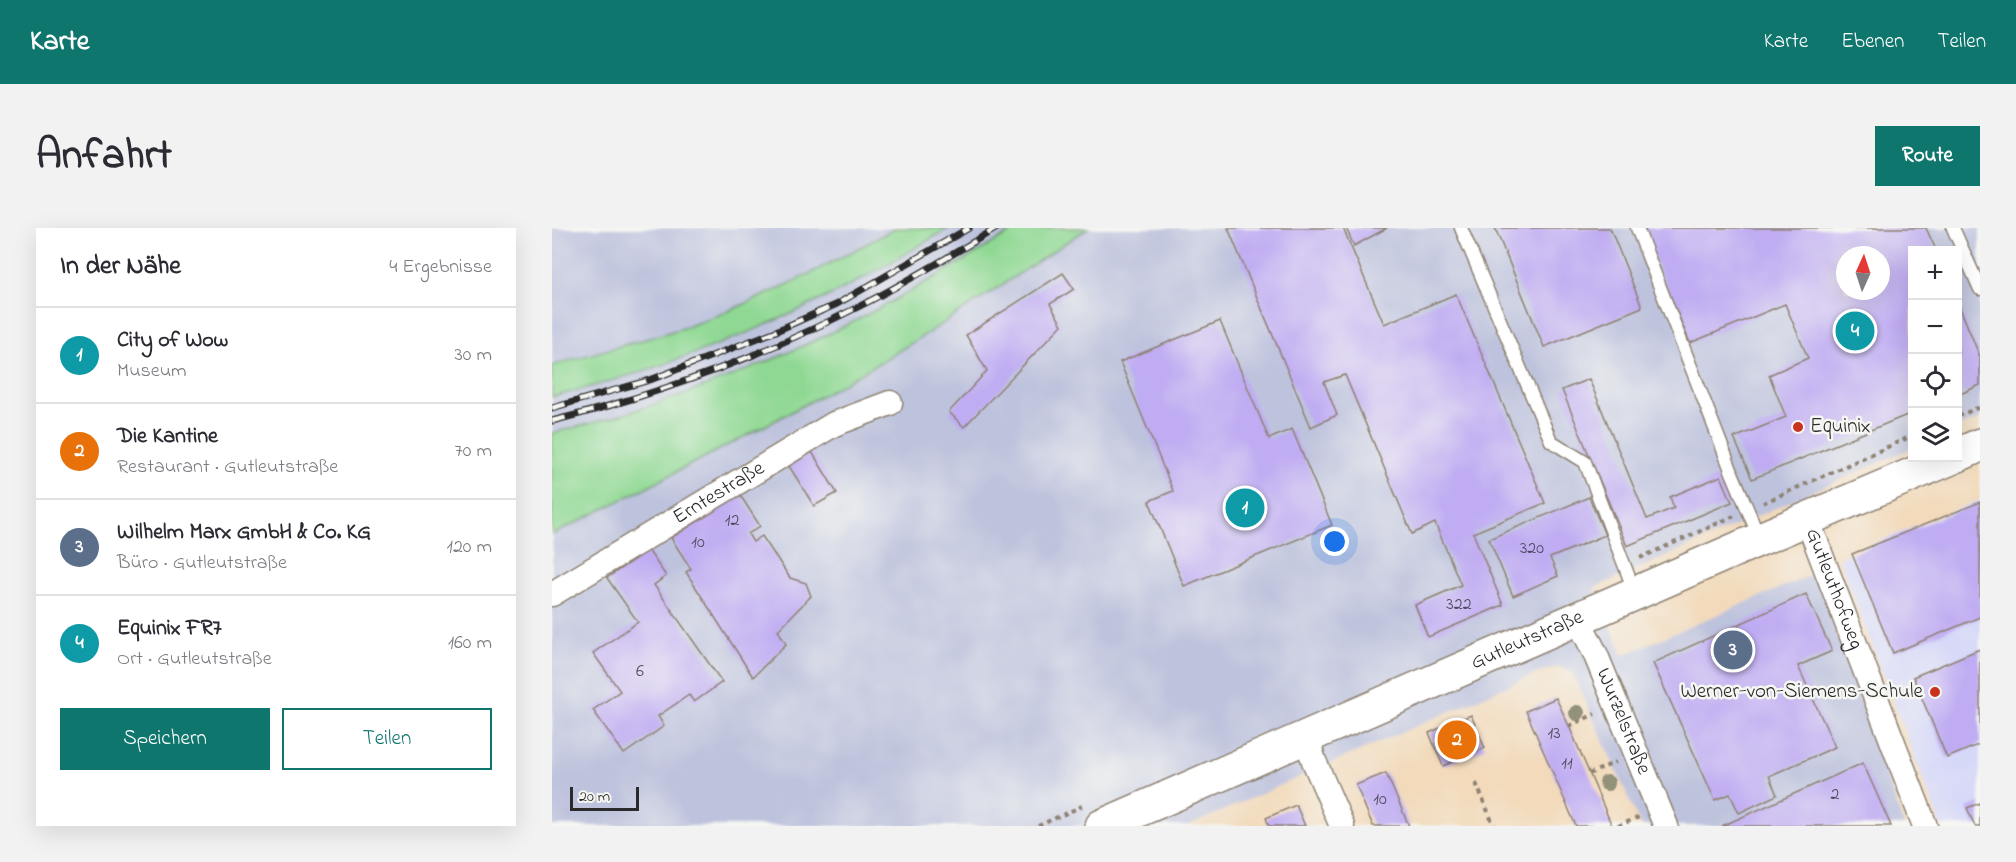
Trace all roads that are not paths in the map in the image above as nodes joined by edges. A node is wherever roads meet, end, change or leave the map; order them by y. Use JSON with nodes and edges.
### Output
{"nodes":[{"id":1,"x":1461,"y":228,"type":"edge"},
{"id":2,"x":1636,"y":228,"type":"edge"},
{"id":3,"x":1953,"y":228,"type":"edge"},
{"id":4,"x":1980,"y":289,"type":"edge"},
{"id":5,"x":890,"y":403,"type":"dead end"},
{"id":6,"x":1980,"y":445,"type":"edge"},
{"id":7,"x":1962,"y":453,"type":"edge"},
{"id":8,"x":1942,"y":462,"type":"edge"},
{"id":9,"x":1807,"y":519,"type":"junction"},
{"id":10,"x":1760,"y":539,"type":"junction"},
{"id":11,"x":552,"y":594,"type":"edge"},
{"id":12,"x":1636,"y":594,"type":"junction"},
{"id":13,"x":1578,"y":619,"type":"junction"},
{"id":14,"x":1306,"y":737,"type":"junction"},
{"id":15,"x":1102,"y":826,"type":"edge"},
{"id":16,"x":1342,"y":826,"type":"edge"},
{"id":17,"x":1666,"y":826,"type":"edge"},
{"id":18,"x":1925,"y":826,"type":"edge"}],
"edges":[{"from":1,"to":12,"type":"lane"},
{"from":2,"to":10,"type":"lane"},
{"from":3,"to":4,"type":"lane"},
{"from":5,"to":11,"type":"street","name":"Erntestraße"},
{"from":6,"to":7,"type":"main road"},
{"from":8,"to":9,"type":"main road","name":"Gutleutstraße"},
{"from":9,"to":10,"type":"main road","name":"Gutleutstraße"},
{"from":9,"to":18,"type":"street","name":"Gutleuthofweg"},
{"from":10,"to":12,"type":"main road","name":"Gutleutstraße"},
{"from":12,"to":13,"type":"main road","name":"Gutleutstraße"},
{"from":13,"to":14,"type":"main road","name":"Gutleutstraße"},
{"from":13,"to":17,"type":"street","name":"Wurzelstraße"},
{"from":14,"to":15,"type":"main road","name":"Gutleutstraße"},
{"from":14,"to":16,"type":"street"}]}
